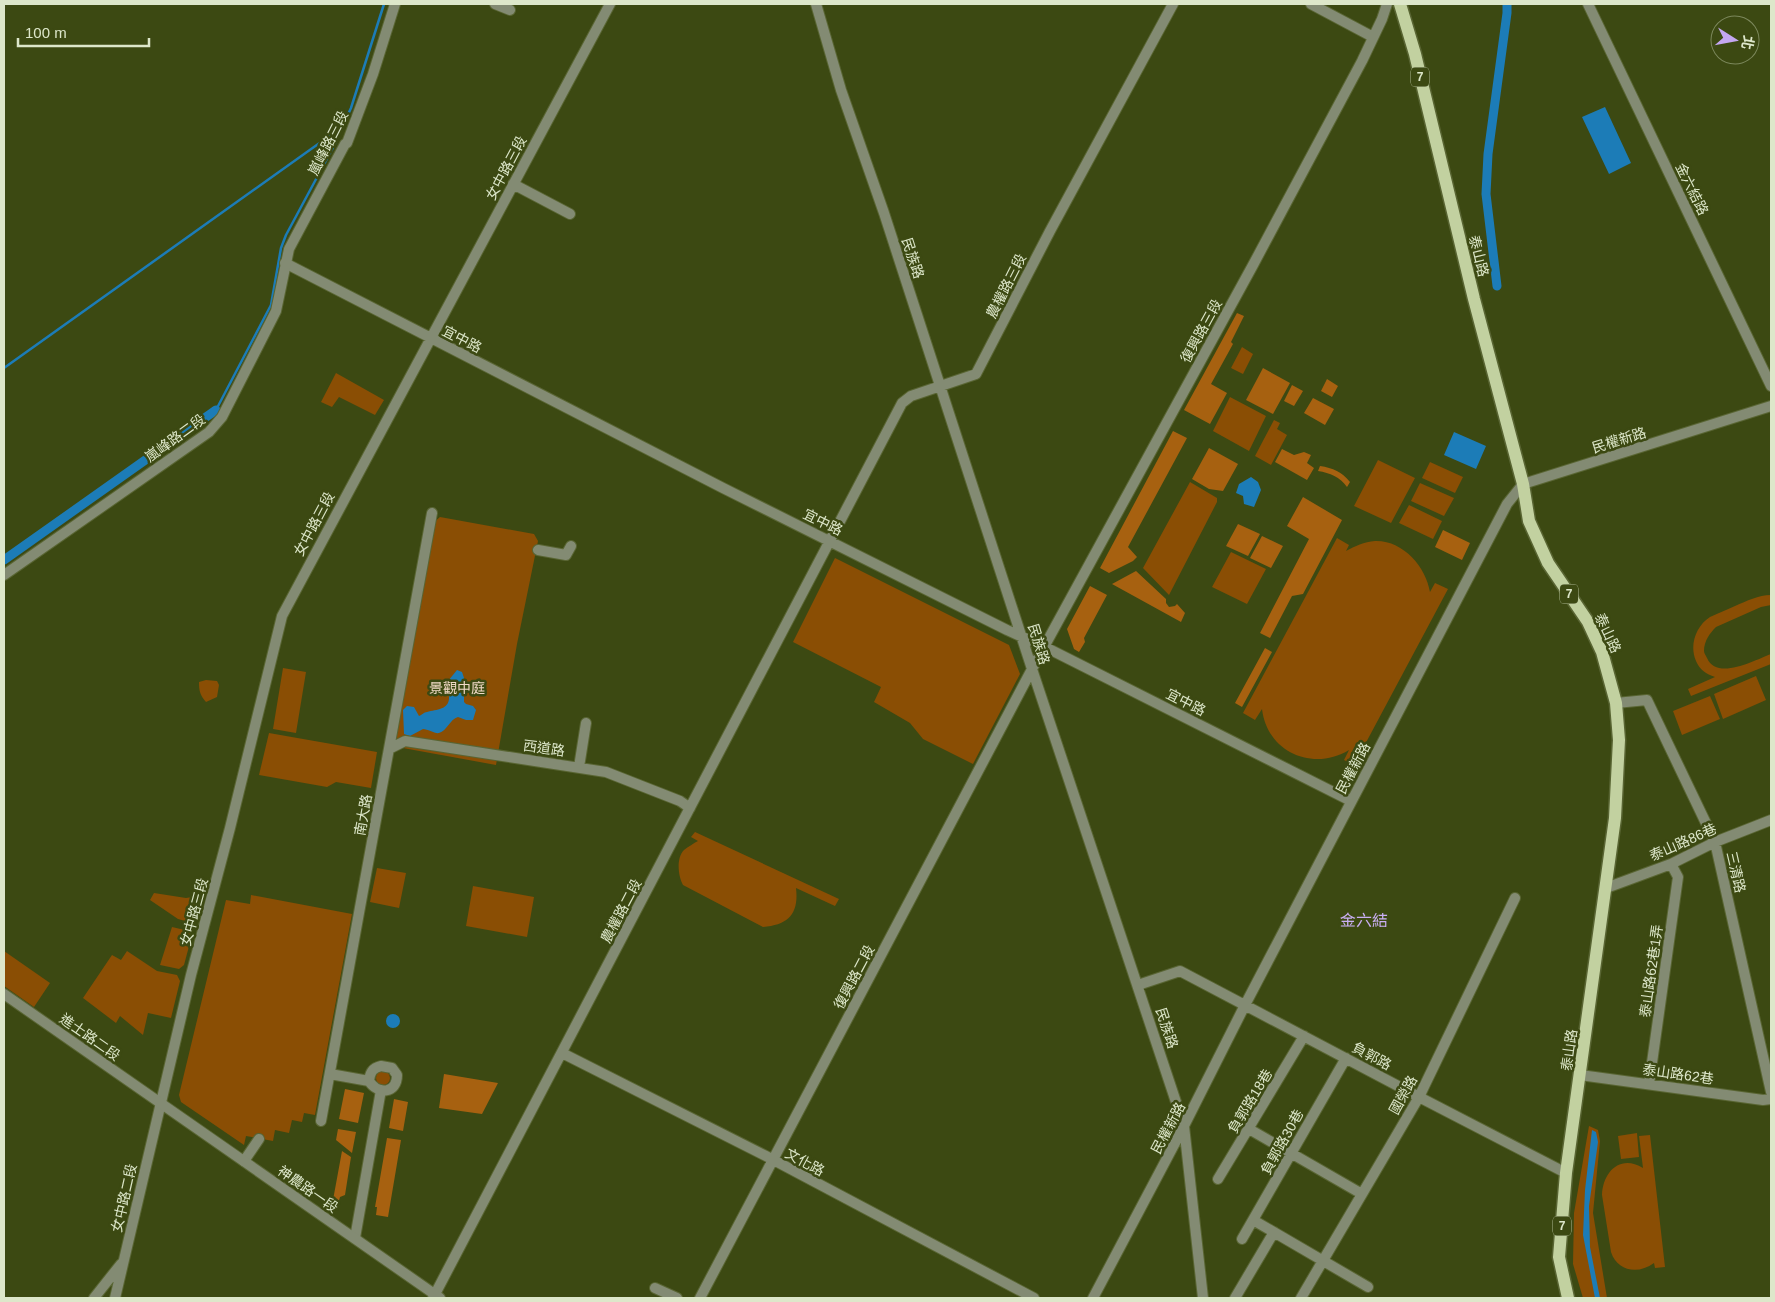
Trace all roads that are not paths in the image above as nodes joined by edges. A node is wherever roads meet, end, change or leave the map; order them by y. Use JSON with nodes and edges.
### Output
{"nodes":[{"id":1,"x":395,"y":4,"type":"edge"},
{"id":2,"x":495,"y":4,"type":"edge"},
{"id":3,"x":610,"y":4,"type":"edge"},
{"id":4,"x":816,"y":4,"type":"edge"},
{"id":5,"x":1173,"y":4,"type":"edge"},
{"id":6,"x":1311,"y":4,"type":"edge"},
{"id":7,"x":1388,"y":4,"type":"edge"},
{"id":8,"x":1400,"y":4,"type":"edge"},
{"id":9,"x":1588,"y":4,"type":"edge"},
{"id":10,"x":510,"y":10,"type":"dead end"},
{"id":11,"x":1374,"y":37,"type":"junction"},
{"id":12,"x":513,"y":184,"type":"junction"},
{"id":13,"x":570,"y":214,"type":"dead end"},
{"id":14,"x":286,"y":263,"type":"junction"},
{"id":15,"x":430,"y":338,"type":"junction"},
{"id":16,"x":941,"y":386,"type":"junction"},
{"id":17,"x":1771,"y":386,"type":"edge"},
{"id":18,"x":1771,"y":406,"type":"edge"},
{"id":19,"x":1523,"y":484,"type":"junction"},
{"id":20,"x":432,"y":513,"type":"dead end"},
{"id":21,"x":830,"y":540,"type":"junction"},
{"id":22,"x":571,"y":546,"type":"dead end"},
{"id":23,"x":538,"y":550,"type":"dead end"},
{"id":24,"x":4,"y":574,"type":"edge"},
{"id":25,"x":1022,"y":637,"type":"junction"},
{"id":26,"x":1045,"y":647,"type":"junction"},
{"id":27,"x":1032,"y":669,"type":"junction"},
{"id":28,"x":1616,"y":704,"type":"junction"},
{"id":29,"x":586,"y":723,"type":"dead end"},
{"id":30,"x":389,"y":749,"type":"junction"},
{"id":31,"x":579,"y":767,"type":"junction"},
{"id":32,"x":1351,"y":801,"type":"junction"},
{"id":33,"x":690,"y":808,"type":"junction"},
{"id":34,"x":1771,"y":820,"type":"edge"},
{"id":35,"x":1715,"y":842,"type":"junction"},
{"id":36,"x":1671,"y":864,"type":"junction"},
{"id":37,"x":1606,"y":888,"type":"junction"},
{"id":38,"x":1515,"y":898,"type":"dead end"},
{"id":39,"x":1138,"y":986,"type":"junction"},
{"id":40,"x":4,"y":994,"type":"edge"},
{"id":41,"x":1245,"y":1005,"type":"junction"},
{"id":42,"x":1304,"y":1036,"type":"junction"},
{"id":43,"x":562,"y":1053,"type":"junction"},
{"id":44,"x":1346,"y":1058,"type":"junction"},
{"id":45,"x":330,"y":1074,"type":"junction"},
{"id":46,"x":1580,"y":1075,"type":"junction"},
{"id":47,"x":369,"y":1081,"type":"junction"},
{"id":48,"x":1649,"y":1084,"type":"junction"},
{"id":49,"x":381,"y":1090,"type":"junction"},
{"id":50,"x":1771,"y":1092,"type":"edge"},
{"id":51,"x":1419,"y":1097,"type":"junction"},
{"id":52,"x":1771,"y":1099,"type":"edge"},
{"id":53,"x":160,"y":1104,"type":"junction"},
{"id":54,"x":322,"y":1121,"type":"dead end"},
{"id":55,"x":1184,"y":1126,"type":"junction"},
{"id":56,"x":1248,"y":1129,"type":"junction"},
{"id":57,"x":259,"y":1139,"type":"dead end"},
{"id":58,"x":1291,"y":1154,"type":"junction"},
{"id":59,"x":244,"y":1161,"type":"junction"},
{"id":60,"x":774,"y":1161,"type":"junction"},
{"id":61,"x":1566,"y":1172,"type":"junction"},
{"id":62,"x":1218,"y":1179,"type":"dead end"},
{"id":63,"x":1362,"y":1194,"type":"junction"},
{"id":64,"x":1253,"y":1220,"type":"junction"},
{"id":65,"x":1274,"y":1232,"type":"junction"},
{"id":66,"x":355,"y":1238,"type":"junction"},
{"id":67,"x":1242,"y":1239,"type":"dead end"},
{"id":68,"x":1323,"y":1260,"type":"junction"},
{"id":69,"x":124,"y":1262,"type":"junction"},
{"id":70,"x":1368,"y":1287,"type":"dead end"},
{"id":71,"x":656,"y":1288,"type":"dead end"},
{"id":72,"x":436,"y":1297,"type":"edge"},
{"id":73,"x":94,"y":1298,"type":"edge"},
{"id":74,"x":115,"y":1298,"type":"edge"},
{"id":75,"x":677,"y":1298,"type":"edge"},
{"id":76,"x":700,"y":1298,"type":"edge"},
{"id":77,"x":1034,"y":1298,"type":"edge"},
{"id":78,"x":1093,"y":1298,"type":"edge"},
{"id":79,"x":1203,"y":1298,"type":"edge"},
{"id":80,"x":1235,"y":1298,"type":"edge"},
{"id":81,"x":1301,"y":1298,"type":"edge"},
{"id":82,"x":1568,"y":1298,"type":"edge"}],
"edges":[{"from":1,"to":14,"type":"street","name":"嵐峰路三段"},
{"from":2,"to":10,"type":"street"},
{"from":3,"to":12,"type":"street","name":"女中路三段"},
{"from":4,"to":16,"type":"street","name":"民族路"},
{"from":5,"to":16,"type":"street","name":"農權路三段"},
{"from":6,"to":11,"type":"street"},
{"from":7,"to":11,"type":"street","name":"復興路三段"},
{"from":8,"to":19,"type":"main road","name":"泰山路","number":"7"},
{"from":9,"to":17,"type":"street","name":"金六結路"},
{"from":11,"to":26,"type":"street","name":"復興路三段"},
{"from":12,"to":13,"type":"street"},
{"from":12,"to":15,"type":"street","name":"女中路三段"},
{"from":14,"to":15,"type":"street","name":"宜中路"},
{"from":14,"to":24,"type":"street","name":"嵐峰路二段"},
{"from":15,"to":21,"type":"street","name":"宜中路"},
{"from":15,"to":53,"type":"street","name":"女中路三段"},
{"from":16,"to":21,"type":"street","name":"農權路三段"},
{"from":16,"to":25,"type":"street","name":"民族路"},
{"from":18,"to":19,"type":"street","name":"民權新路"},
{"from":19,"to":28,"type":"main road","name":"泰山路","number":"7"},
{"from":19,"to":32,"type":"street","name":"民權新路"},
{"from":20,"to":30,"type":"street","name":"南大路"},
{"from":21,"to":25,"type":"street","name":"宜中路"},
{"from":21,"to":33,"type":"street","name":"農權路二段"},
{"from":22,"to":23,"type":"street"},
{"from":25,"to":26,"type":"street","name":"宜中路"},
{"from":25,"to":27,"type":"street","name":"民族路"},
{"from":26,"to":27,"type":"street","name":"復興路三段"},
{"from":26,"to":32,"type":"street","name":"宜中路"},
{"from":27,"to":39,"type":"street","name":"民族路"},
{"from":27,"to":60,"type":"street","name":"復興路二段"},
{"from":28,"to":35,"type":"street","name":"三清路"},
{"from":28,"to":37,"type":"main road","name":"泰山路","number":"7"},
{"from":29,"to":31,"type":"street"},
{"from":30,"to":31,"type":"street","name":"西道路"},
{"from":30,"to":45,"type":"street","name":"南大路"},
{"from":31,"to":33,"type":"street","name":"西道路"},
{"from":32,"to":41,"type":"street","name":"民權新路"},
{"from":33,"to":43,"type":"street","name":"農權路二段"},
{"from":34,"to":35,"type":"street","name":"泰山路86巷"},
{"from":35,"to":36,"type":"street","name":"泰山路86巷"},
{"from":35,"to":50,"type":"street","name":"三清路"},
{"from":36,"to":37,"type":"street","name":"泰山路86巷"},
{"from":36,"to":48,"type":"street","name":"泰山路62巷1弄"},
{"from":37,"to":46,"type":"main road","name":"泰山路","number":"7"},
{"from":38,"to":51,"type":"street","name":"國榮路"},
{"from":39,"to":41,"type":"street","name":"負郭路"},
{"from":39,"to":55,"type":"street","name":"民族路"},
{"from":40,"to":53,"type":"street","name":"進士路二段"},
{"from":41,"to":42,"type":"street","name":"負郭路"},
{"from":41,"to":55,"type":"street","name":"民權新路"},
{"from":42,"to":44,"type":"street","name":"負郭路"},
{"from":42,"to":56,"type":"street","name":"負郭路18巷"},
{"from":43,"to":60,"type":"street","name":"文化路"},
{"from":43,"to":72,"type":"street","name":"農權路二段"},
{"from":44,"to":51,"type":"street","name":"負郭路"},
{"from":44,"to":58,"type":"street","name":"負郭路30巷"},
{"from":45,"to":47,"type":"street"},
{"from":45,"to":54,"type":"street","name":"南大路"},
{"from":46,"to":48,"type":"street","name":"泰山路62巷"},
{"from":46,"to":61,"type":"main road","name":"泰山路","number":"7"},
{"from":47,"to":49,"type":"street"},
{"from":47,"to":49,"type":"street"},
{"from":48,"to":52,"type":"street","name":"泰山路62巷"},
{"from":49,"to":66,"type":"street"},
{"from":51,"to":61,"type":"street","name":"負郭路"},
{"from":51,"to":63,"type":"street","name":"國榮路"},
{"from":53,"to":59,"type":"street","name":"神農路一段"},
{"from":53,"to":69,"type":"street","name":"女中路二段"},
{"from":55,"to":78,"type":"street","name":"民權新路"},
{"from":55,"to":79,"type":"street","name":"民族路"},
{"from":56,"to":58,"type":"street"},
{"from":56,"to":62,"type":"street","name":"負郭路18巷"},
{"from":57,"to":59,"type":"street"},
{"from":58,"to":63,"type":"street"},
{"from":58,"to":64,"type":"street","name":"負郭路30巷"},
{"from":59,"to":66,"type":"street","name":"神農路一段"},
{"from":60,"to":76,"type":"street","name":"復興路二段"},
{"from":60,"to":77,"type":"street","name":"文化路"},
{"from":61,"to":82,"type":"main road","name":"泰山路","number":"7"},
{"from":63,"to":68,"type":"street","name":"國榮路"},
{"from":64,"to":65,"type":"street"},
{"from":64,"to":67,"type":"street","name":"負郭路30巷"},
{"from":65,"to":68,"type":"street"},
{"from":65,"to":80,"type":"street"},
{"from":66,"to":72,"type":"street","name":"神農路一段"},
{"from":68,"to":70,"type":"street"},
{"from":68,"to":81,"type":"street","name":"國榮路"},
{"from":69,"to":73,"type":"street"},
{"from":69,"to":74,"type":"street","name":"女中路二段"},
{"from":71,"to":75,"type":"street"}]}
